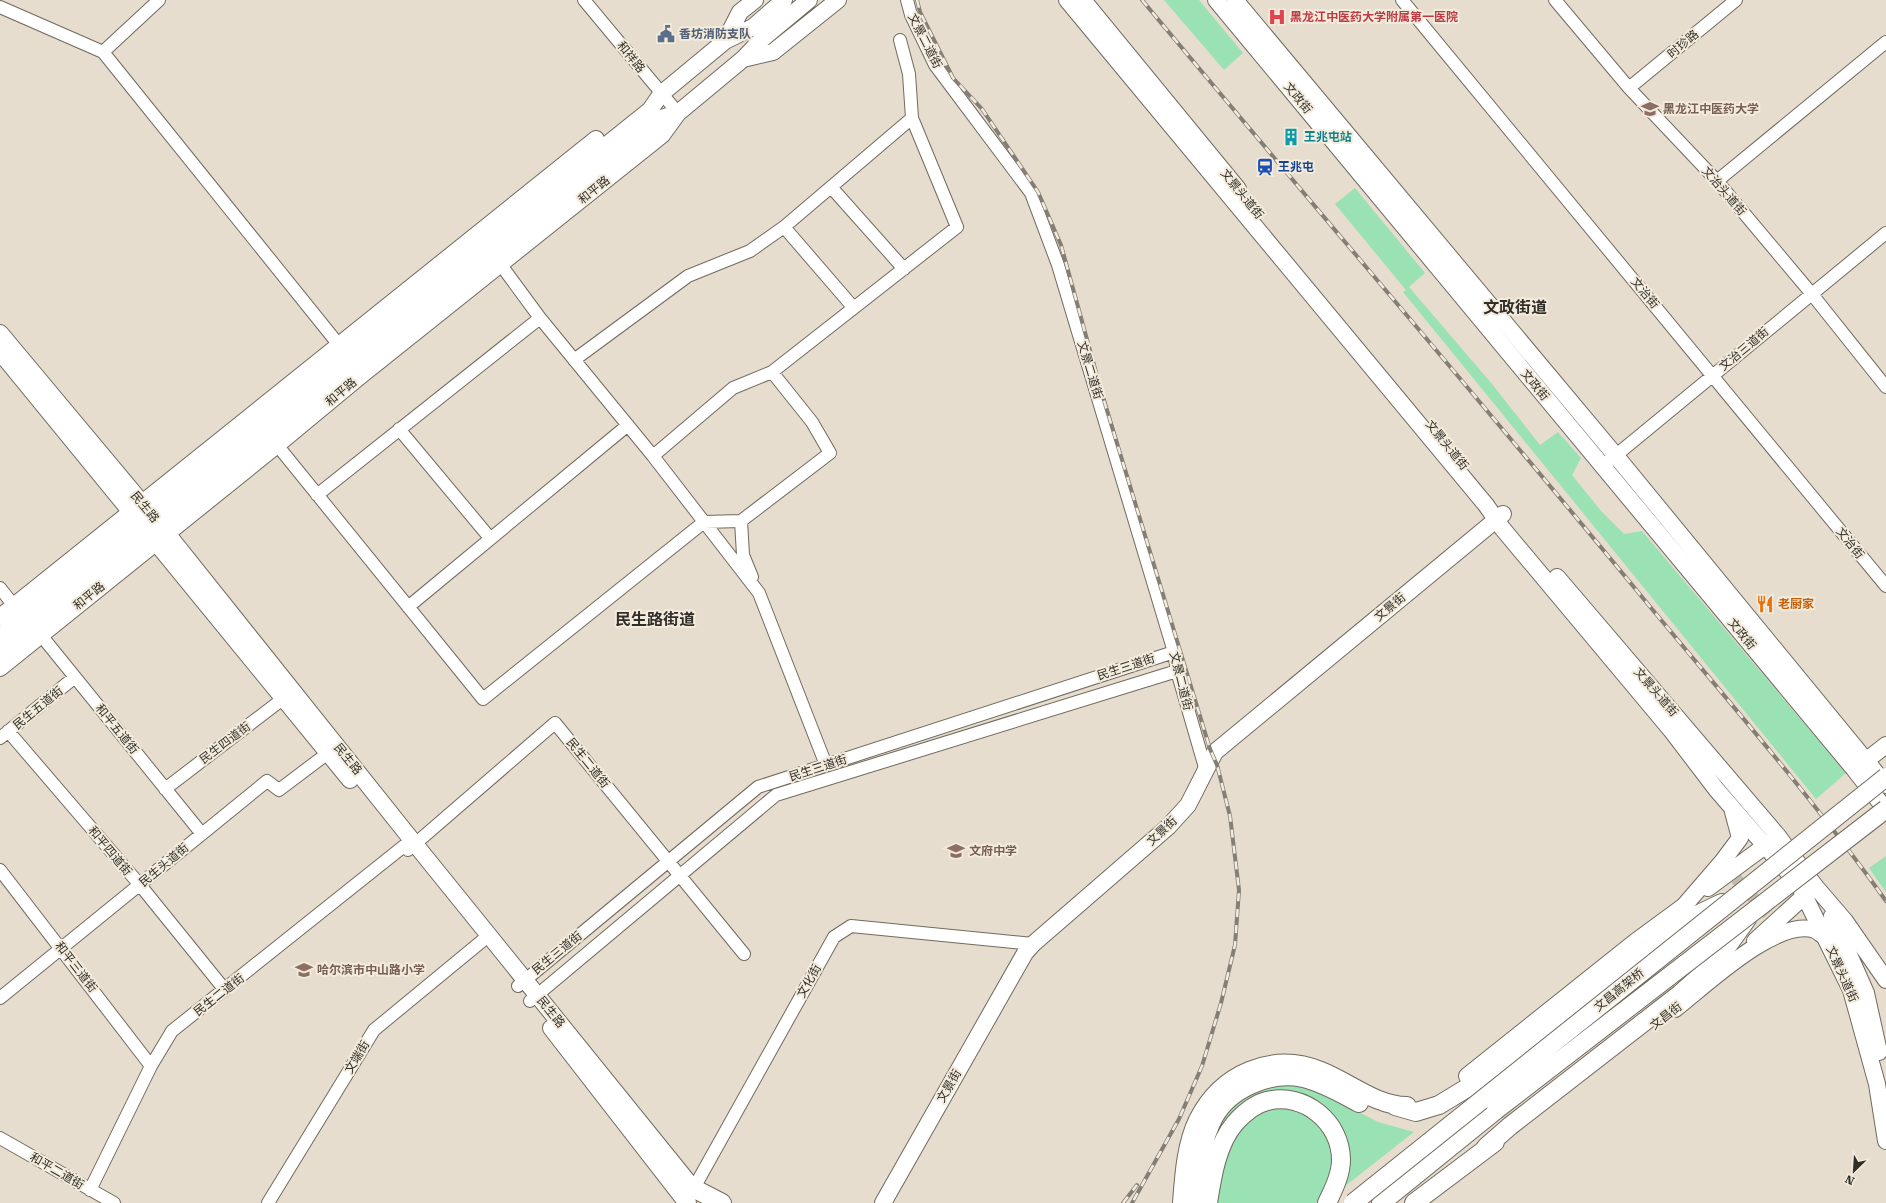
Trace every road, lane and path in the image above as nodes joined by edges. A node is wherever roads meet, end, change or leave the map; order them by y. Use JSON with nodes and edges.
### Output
{"nodes":[{"id":1,"x":159,"y":0,"type":"edge"},
{"id":2,"x":584,"y":0,"type":"edge"},
{"id":3,"x":755,"y":0,"type":"edge"},
{"id":4,"x":772,"y":0,"type":"edge"},
{"id":5,"x":784,"y":0,"type":"edge"},
{"id":6,"x":809,"y":0,"type":"edge"},
{"id":7,"x":824,"y":0,"type":"edge"},
{"id":8,"x":838,"y":0,"type":"edge"},
{"id":9,"x":907,"y":0,"type":"edge"},
{"id":10,"x":1067,"y":0,"type":"edge"},
{"id":11,"x":1083,"y":0,"type":"edge"},
{"id":12,"x":1216,"y":0,"type":"edge"},
{"id":13,"x":1235,"y":0,"type":"edge"},
{"id":14,"x":1402,"y":0,"type":"edge"},
{"id":15,"x":1555,"y":0,"type":"edge"},
{"id":16,"x":1736,"y":0,"type":"edge"},
{"id":17,"x":0,"y":7,"type":"edge"},
{"id":18,"x":900,"y":40,"type":"dead end"},
{"id":19,"x":725,"y":41,"type":"junction"},
{"id":20,"x":1886,"y":42,"type":"edge"},
{"id":21,"x":102,"y":52,"type":"junction"},
{"id":22,"x":743,"y":59,"type":"junction"},
{"id":23,"x":1630,"y":88,"type":"junction"},
{"id":24,"x":661,"y":94,"type":"junction"},
{"id":25,"x":678,"y":113,"type":"junction"},
{"id":26,"x":912,"y":118,"type":"junction"},
{"id":27,"x":1717,"y":181,"type":"junction"},
{"id":28,"x":831,"y":188,"type":"junction"},
{"id":29,"x":784,"y":227,"type":"junction"},
{"id":30,"x":1886,"y":233,"type":"edge"},
{"id":31,"x":501,"y":265,"type":"junction"},
{"id":32,"x":904,"y":268,"type":"junction"},
{"id":33,"x":1811,"y":293,"type":"junction"},
{"id":34,"x":853,"y":307,"type":"junction"},
{"id":35,"x":540,"y":318,"type":"junction"},
{"id":36,"x":0,"y":333,"type":"edge"},
{"id":37,"x":374,"y":341,"type":"junction"},
{"id":38,"x":339,"y":345,"type":"junction"},
{"id":39,"x":0,"y":352,"type":"edge"},
{"id":40,"x":574,"y":360,"type":"junction"},
{"id":41,"x":772,"y":372,"type":"junction"},
{"id":42,"x":1713,"y":375,"type":"junction"},
{"id":43,"x":359,"y":377,"type":"junction"},
{"id":44,"x":327,"y":379,"type":"junction"},
{"id":45,"x":1886,"y":387,"type":"edge"},
{"id":46,"x":628,"y":425,"type":"junction"},
{"id":47,"x":399,"y":429,"type":"junction"},
{"id":48,"x":277,"y":445,"type":"junction"},
{"id":49,"x":653,"y":456,"type":"junction"},
{"id":50,"x":1616,"y":456,"type":"junction"},
{"id":51,"x":1603,"y":467,"type":"junction"},
{"id":52,"x":317,"y":495,"type":"junction"},
{"id":53,"x":741,"y":521,"type":"junction"},
{"id":54,"x":1503,"y":521,"type":"junction"},
{"id":55,"x":149,"y":522,"type":"junction"},
{"id":56,"x":704,"y":522,"type":"junction"},
{"id":57,"x":490,"y":538,"type":"junction"},
{"id":58,"x":1886,"y":586,"type":"edge"},
{"id":59,"x":0,"y":588,"type":"edge"},
{"id":60,"x":759,"y":593,"type":"junction"},
{"id":61,"x":408,"y":607,"type":"junction"},
{"id":62,"x":0,"y":617,"type":"edge"},
{"id":63,"x":28,"y":621,"type":"junction"},
{"id":64,"x":0,"y":636,"type":"edge"},
{"id":65,"x":0,"y":651,"type":"edge"},
{"id":66,"x":1174,"y":652,"type":"junction"},
{"id":67,"x":0,"y":668,"type":"edge"},
{"id":68,"x":1178,"y":672,"type":"junction"},
{"id":69,"x":75,"y":677,"type":"junction"},
{"id":70,"x":284,"y":698,"type":"junction"},
{"id":71,"x":4,"y":735,"type":"edge"},
{"id":72,"x":1886,"y":745,"type":"edge"},
{"id":73,"x":328,"y":753,"type":"junction"},
{"id":74,"x":826,"y":765,"type":"junction"},
{"id":75,"x":1860,"y":765,"type":"junction"},
{"id":76,"x":1206,"y":771,"type":"junction"},
{"id":77,"x":1886,"y":778,"type":"edge"},
{"id":78,"x":1886,"y":785,"type":"edge"},
{"id":79,"x":165,"y":789,"type":"junction"},
{"id":80,"x":1730,"y":805,"type":"junction"},
{"id":81,"x":1886,"y":809,"type":"edge"},
{"id":82,"x":202,"y":834,"type":"junction"},
{"id":83,"x":1778,"y":836,"type":"junction"},
{"id":84,"x":1765,"y":846,"type":"junction"},
{"id":85,"x":409,"y":847,"type":"junction"},
{"id":86,"x":669,"y":862,"type":"junction"},
{"id":87,"x":0,"y":870,"type":"edge"},
{"id":88,"x":679,"y":875,"type":"junction"},
{"id":89,"x":140,"y":885,"type":"junction"},
{"id":90,"x":1809,"y":891,"type":"junction"},
{"id":91,"x":1737,"y":896,"type":"junction"},
{"id":92,"x":1684,"y":906,"type":"junction"},
{"id":93,"x":1751,"y":914,"type":"junction"},
{"id":94,"x":1826,"y":937,"type":"junction"},
{"id":95,"x":482,"y":941,"type":"junction"},
{"id":96,"x":1033,"y":944,"type":"junction"},
{"id":97,"x":62,"y":949,"type":"junction"},
{"id":98,"x":744,"y":954,"type":"dead end"},
{"id":99,"x":1734,"y":960,"type":"junction"},
{"id":100,"x":1886,"y":980,"type":"edge"},
{"id":101,"x":521,"y":983,"type":"junction"},
{"id":102,"x":226,"y":990,"type":"junction"},
{"id":103,"x":533,"y":997,"type":"junction"},
{"id":104,"x":0,"y":998,"type":"edge"},
{"id":105,"x":152,"y":1066,"type":"junction"},
{"id":106,"x":1467,"y":1082,"type":"junction"},
{"id":107,"x":1886,"y":1089,"type":"edge"},
{"id":108,"x":1484,"y":1098,"type":"junction"},
{"id":109,"x":1513,"y":1129,"type":"junction"},
{"id":110,"x":0,"y":1138,"type":"edge"},
{"id":111,"x":1886,"y":1141,"type":"edge"},
{"id":112,"x":1184,"y":1181,"type":"junction"},
{"id":113,"x":90,"y":1190,"type":"junction"},
{"id":114,"x":688,"y":1199,"type":"edge"},
{"id":115,"x":114,"y":1203,"type":"edge"},
{"id":116,"x":268,"y":1203,"type":"edge"},
{"id":117,"x":704,"y":1203,"type":"edge"},
{"id":118,"x":722,"y":1203,"type":"edge"},
{"id":119,"x":883,"y":1203,"type":"edge"},
{"id":120,"x":895,"y":1203,"type":"edge"},
{"id":121,"x":1178,"y":1203,"type":"edge"},
{"id":122,"x":1182,"y":1203,"type":"edge"},
{"id":123,"x":1194,"y":1203,"type":"edge"},
{"id":124,"x":1208,"y":1203,"type":"edge"},
{"id":125,"x":1327,"y":1203,"type":"edge"},
{"id":126,"x":1353,"y":1203,"type":"edge"},
{"id":127,"x":1381,"y":1203,"type":"edge"},
{"id":128,"x":1414,"y":1203,"type":"edge"}],
"edges":[{"from":1,"to":21,"type":"street"},
{"from":2,"to":24,"type":"street","name":"和祥路"},
{"from":3,"to":19,"type":"main road"},
{"from":4,"to":19,"type":"main road"},
{"from":5,"to":19,"type":"main road","name":"和平路"},
{"from":6,"to":22,"type":"main road","name":"和平路"},
{"from":7,"to":22,"type":"main road"},
{"from":8,"to":22,"type":"main road"},
{"from":9,"to":66,"type":"street","name":"文景二道街"},
{"from":10,"to":54,"type":"main road","name":"文景头道街"},
{"from":11,"to":54,"type":"main road","name":"文景头道街"},
{"from":12,"to":51,"type":"main road","name":"文政街"},
{"from":13,"to":50,"type":"main road","name":"文政街"},
{"from":14,"to":42,"type":"street","name":"文治街"},
{"from":15,"to":23,"type":"street","name":"文治头道街"},
{"from":16,"to":23,"type":"street","name":"时珍路"},
{"from":17,"to":21,"type":"street"},
{"from":18,"to":26,"type":"street"},
{"from":19,"to":24,"type":"main road","name":"和平路"},
{"from":20,"to":27,"type":"street"},
{"from":21,"to":38,"type":"street"},
{"from":22,"to":25,"type":"main road","name":"和平路"},
{"from":23,"to":27,"type":"street","name":"文治头道街"},
{"from":24,"to":25,"type":"street","name":"和祥路"},
{"from":24,"to":37,"type":"main road","name":"和平路"},
{"from":24,"to":38,"type":"main road","name":"和平路"},
{"from":25,"to":31,"type":"main road","name":"和平路"},
{"from":25,"to":37,"type":"main road","name":"和平路"},
{"from":26,"to":28,"type":"street"},
{"from":26,"to":32,"type":"street"},
{"from":27,"to":33,"type":"street","name":"文治头道街"},
{"from":28,"to":29,"type":"street"},
{"from":28,"to":32,"type":"street"},
{"from":29,"to":34,"type":"street"},
{"from":29,"to":40,"type":"street"},
{"from":30,"to":33,"type":"street","name":"文治三道街"},
{"from":31,"to":35,"type":"street"},
{"from":31,"to":43,"type":"main road","name":"和平路"},
{"from":32,"to":34,"type":"street"},
{"from":33,"to":42,"type":"street","name":"文治三道街"},
{"from":33,"to":45,"type":"street","name":"文治头道街"},
{"from":34,"to":41,"type":"street"},
{"from":35,"to":40,"type":"street"},
{"from":35,"to":47,"type":"street"},
{"from":36,"to":55,"type":"main road","name":"民生路"},
{"from":37,"to":38,"type":"main road"},
{"from":37,"to":43,"type":"main road"},
{"from":37,"to":44,"type":"main road","name":"和平路"},
{"from":38,"to":44,"type":"main road"},
{"from":38,"to":55,"type":"main road","name":"和平路"},
{"from":39,"to":55,"type":"main road","name":"民生路"},
{"from":40,"to":46,"type":"street"},
{"from":41,"to":49,"type":"street"},
{"from":41,"to":53,"type":"street"},
{"from":42,"to":50,"type":"street","name":"文治三道街"},
{"from":42,"to":58,"type":"street","name":"文治街"},
{"from":43,"to":44,"type":"main road"},
{"from":43,"to":48,"type":"main road","name":"和平路"},
{"from":44,"to":55,"type":"main road","name":"和平路"},
{"from":46,"to":49,"type":"street"},
{"from":46,"to":57,"type":"street"},
{"from":47,"to":52,"type":"street"},
{"from":47,"to":57,"type":"street"},
{"from":48,"to":52,"type":"street"},
{"from":48,"to":55,"type":"main road","name":"和平路"},
{"from":49,"to":56,"type":"street"},
{"from":50,"to":51,"type":"street","name":"文治三道街"},
{"from":50,"to":75,"type":"main road","name":"文政街"},
{"from":51,"to":75,"type":"main road","name":"文政街"},
{"from":52,"to":61,"type":"street"},
{"from":53,"to":56,"type":"street"},
{"from":53,"to":60,"type":"street"},
{"from":54,"to":76,"type":"main road","name":"文景街"},
{"from":54,"to":80,"type":"main road","name":"文景头道街"},
{"from":54,"to":83,"type":"main road","name":"文景头道街"},
{"from":54,"to":120,"type":"main road","name":"文景街"},
{"from":55,"to":63,"type":"main road","name":"和平路"},
{"from":55,"to":63,"type":"main road","name":"和平路"},
{"from":55,"to":70,"type":"main road","name":"民生路"},
{"from":55,"to":85,"type":"main road","name":"民生路"},
{"from":56,"to":60,"type":"street"},
{"from":56,"to":61,"type":"street"},
{"from":57,"to":61,"type":"street"},
{"from":59,"to":63,"type":"street","name":"和平五道街"},
{"from":60,"to":74,"type":"street"},
{"from":62,"to":63,"type":"main road","name":"和平路"},
{"from":63,"to":64,"type":"main road","name":"和平路"},
{"from":63,"to":65,"type":"main road","name":"和平路"},
{"from":63,"to":67,"type":"main road","name":"和平路"},
{"from":63,"to":69,"type":"street","name":"和平五道街"},
{"from":66,"to":68,"type":"street","name":"文景二道街"},
{"from":66,"to":74,"type":"street","name":"民生三道街"},
{"from":68,"to":76,"type":"street","name":"文景二道街"},
{"from":68,"to":88,"type":"street","name":"民生三道街"},
{"from":69,"to":71,"type":"street","name":"民生五道街"},
{"from":69,"to":79,"type":"street","name":"和平五道街"},
{"from":70,"to":73,"type":"main road","name":"民生路"},
{"from":70,"to":79,"type":"street","name":"民生四道街"},
{"from":71,"to":89,"type":"street","name":"和平四道街"},
{"from":72,"to":75,"type":"main road"},
{"from":73,"to":82,"type":"street","name":"民生头道街"},
{"from":73,"to":85,"type":"main road","name":"民生路"},
{"from":74,"to":86,"type":"street","name":"民生三道街"},
{"from":75,"to":78,"type":"main road"},
{"from":75,"to":81,"type":"main road"},
{"from":76,"to":96,"type":"main road","name":"文景街"},
{"from":77,"to":91,"type":"highway","name":"文昌高架桥","bridge":true},
{"from":79,"to":82,"type":"street","name":"和平五道街"},
{"from":80,"to":84,"type":"main road","name":"文景头道街"},
{"from":80,"to":92,"type":"main road"},
{"from":81,"to":93,"type":"highway","name":"文昌高架桥","bridge":true},
{"from":82,"to":89,"type":"street","name":"民生头道街"},
{"from":83,"to":84,"type":"main road"},
{"from":83,"to":90,"type":"main road","name":"文景头道街"},
{"from":84,"to":90,"type":"main road","name":"文景头道街"},
{"from":84,"to":92,"type":"main road"},
{"from":85,"to":86,"type":"street","name":"民生二道街"},
{"from":85,"to":95,"type":"main road","name":"民生路"},
{"from":85,"to":101,"type":"main road","name":"民生路"},
{"from":85,"to":102,"type":"street","name":"民生二道街"},
{"from":86,"to":88,"type":"street","name":"民生二道街"},
{"from":86,"to":101,"type":"street","name":"民生三道街"},
{"from":87,"to":97,"type":"street","name":"和平三道街"},
{"from":88,"to":98,"type":"street","name":"民生二道街"},
{"from":88,"to":103,"type":"street","name":"民生三道街"},
{"from":89,"to":97,"type":"street","name":"民生头道街"},
{"from":89,"to":102,"type":"street","name":"和平四道街"},
{"from":90,"to":94,"type":"main road","name":"文景头道街"},
{"from":90,"to":99,"type":"main road"},
{"from":90,"to":100,"type":"main road","name":"文景头道街"},
{"from":90,"to":107,"type":"main road","name":"文景头道街"},
{"from":91,"to":106,"type":"highway","bridge":true},
{"from":91,"to":108,"type":"highway","name":"文昌高架桥","bridge":true},
{"from":92,"to":106,"type":"main road"},
{"from":93,"to":109,"type":"highway"},
{"from":93,"to":127,"type":"highway","name":"文昌高架桥","bridge":true},
{"from":94,"to":99,"type":"main road","name":"文昌街"},
{"from":94,"to":111,"type":"main road","name":"文景头道街"},
{"from":95,"to":101,"type":"main road","name":"民生路"},
{"from":95,"to":116,"type":"street","name":"文端街"},
{"from":96,"to":114,"type":"street","name":"文化街"},
{"from":96,"to":119,"type":"main road","name":"文景街"},
{"from":97,"to":104,"type":"street","name":"民生头道街"},
{"from":97,"to":105,"type":"street","name":"和平三道街"},
{"from":99,"to":109,"type":"main road","name":"文昌街"},
{"from":101,"to":103,"type":"main road","name":"民生路"},
{"from":102,"to":105,"type":"street","name":"民生二道街"},
{"from":103,"to":114,"type":"main road","name":"民生路"},
{"from":105,"to":113,"type":"street","name":"民生二道街"},
{"from":106,"to":112,"type":"highway"},
{"from":108,"to":123,"type":"highway"},
{"from":108,"to":126,"type":"highway","name":"文昌高架桥","bridge":true},
{"from":109,"to":128,"type":"highway","name":"文昌街"},
{"from":110,"to":113,"type":"street","name":"和平二道街"},
{"from":112,"to":121,"type":"highway"},
{"from":112,"to":122,"type":"highway"},
{"from":113,"to":115,"type":"street","name":"和平二道街"},
{"from":114,"to":117,"type":"highway"},
{"from":114,"to":118,"type":"highway"},
{"from":124,"to":125,"type":"highway"}]}
